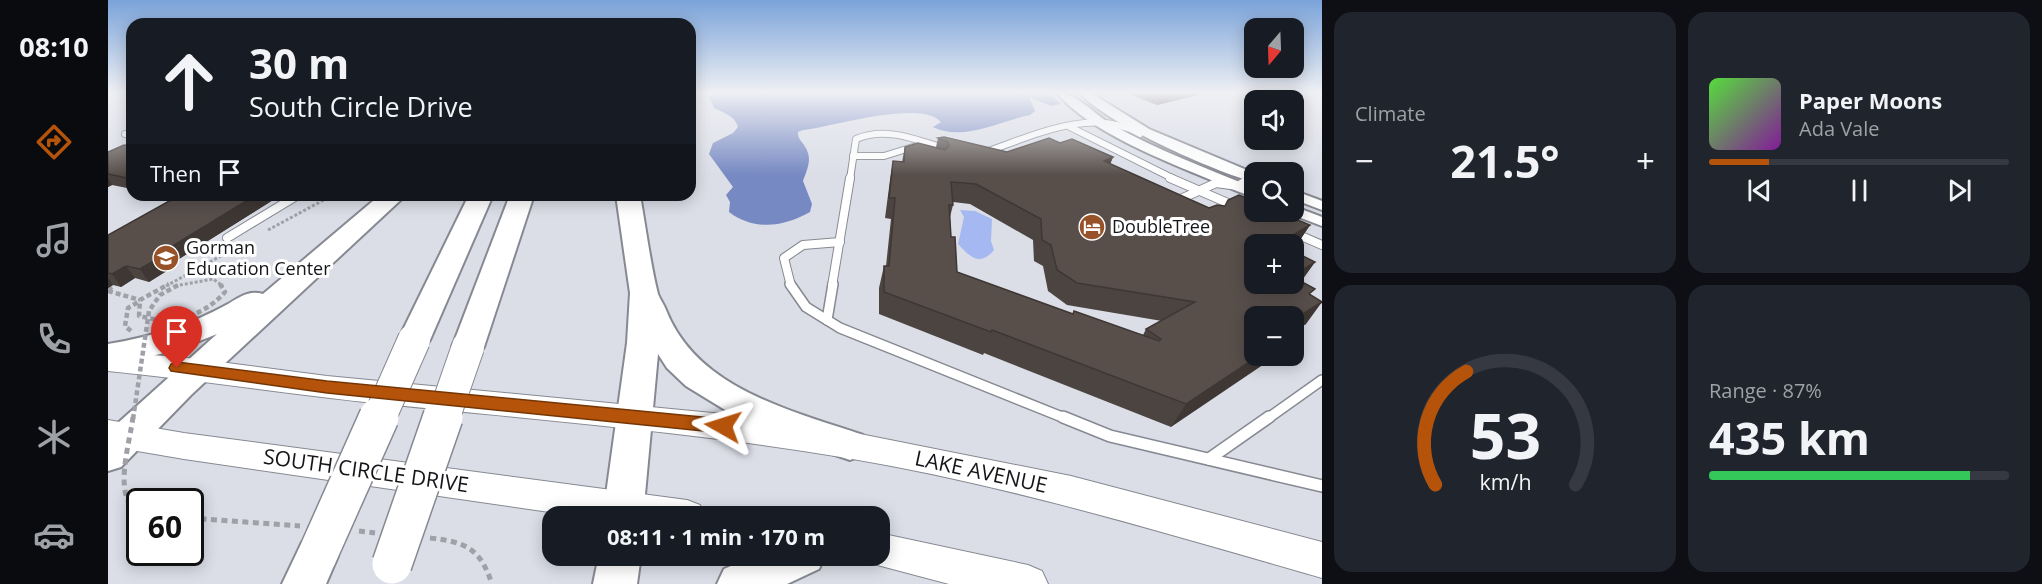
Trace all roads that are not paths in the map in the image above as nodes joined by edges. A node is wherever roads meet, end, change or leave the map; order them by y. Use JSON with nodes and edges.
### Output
{"nodes":[{"id":1,"x":1128,"y":120,"type":"edge"},
{"id":2,"x":1101,"y":122,"type":"junction"},
{"id":3,"x":1069,"y":127,"type":"junction"},
{"id":4,"x":1164,"y":140,"type":"junction"},
{"id":5,"x":921,"y":142,"type":"junction"},
{"id":6,"x":956,"y":151,"type":"edge"},
{"id":7,"x":901,"y":153,"type":"junction"},
{"id":8,"x":978,"y":155,"type":"edge"},
{"id":9,"x":854,"y":156,"type":"junction"},
{"id":10,"x":910,"y":156,"type":"edge"},
{"id":11,"x":1244,"y":172,"type":"edge"},
{"id":12,"x":1199,"y":191,"type":"junction"},
{"id":13,"x":1243,"y":193,"type":"edge"},
{"id":14,"x":1162,"y":197,"type":"edge"},
{"id":15,"x":1304,"y":199,"type":"edge"},
{"id":16,"x":287,"y":201,"type":"edge"},
{"id":17,"x":387,"y":201,"type":"edge"},
{"id":18,"x":479,"y":201,"type":"edge"},
{"id":19,"x":520,"y":201,"type":"edge"},
{"id":20,"x":629,"y":201,"type":"edge"},
{"id":21,"x":1173,"y":202,"type":"junction"},
{"id":22,"x":1227,"y":203,"type":"junction"},
{"id":23,"x":1180,"y":206,"type":"edge"},
{"id":24,"x":1322,"y":206,"type":"edge"},
{"id":25,"x":1218,"y":207,"type":"edge"},
{"id":26,"x":1242,"y":209,"type":"edge"},
{"id":27,"x":1304,"y":215,"type":"edge"},
{"id":28,"x":1322,"y":222,"type":"edge"},
{"id":29,"x":1282,"y":227,"type":"edge"},
{"id":30,"x":227,"y":238,"type":"dead end"},
{"id":31,"x":337,"y":242,"type":"junction"},
{"id":32,"x":840,"y":242,"type":"junction"},
{"id":33,"x":1322,"y":245,"type":"edge"},
{"id":34,"x":644,"y":293,"type":"junction"},
{"id":35,"x":827,"y":320,"type":"junction"},
{"id":36,"x":108,"y":355,"type":"edge"},
{"id":37,"x":108,"y":361,"type":"edge"},
{"id":38,"x":197,"y":369,"type":"junction"},
{"id":39,"x":1322,"y":380,"type":"edge"},
{"id":40,"x":633,"y":417,"type":"junction"},
{"id":41,"x":114,"y":442,"type":"edge"},
{"id":42,"x":850,"y":445,"type":"junction"},
{"id":43,"x":1209,"y":459,"type":"junction"},
{"id":44,"x":1322,"y":486,"type":"edge"},
{"id":45,"x":586,"y":506,"type":"edge"},
{"id":46,"x":624,"y":506,"type":"edge"},
{"id":47,"x":890,"y":553,"type":"edge"},
{"id":48,"x":1322,"y":560,"type":"edge"},
{"id":49,"x":618,"y":566,"type":"edge"},
{"id":50,"x":779,"y":566,"type":"edge"},
{"id":51,"x":310,"y":570,"type":"edge"},
{"id":52,"x":389,"y":574,"type":"edge"},
{"id":53,"x":615,"y":584,"type":"edge"},
{"id":54,"x":739,"y":584,"type":"edge"},
{"id":55,"x":1028,"y":584,"type":"edge"}],
"edges":[{"from":1,"to":4,"type":"street"},
{"from":2,"to":3,"type":"lane"},
{"from":2,"to":4,"type":"lane"},
{"from":2,"to":13,"type":"street"},
{"from":3,"to":8,"type":"lane"},
{"from":3,"to":12,"type":"lane"},
{"from":4,"to":11,"type":"street"},
{"from":5,"to":6,"type":"lane"},
{"from":5,"to":7,"type":"lane"},
{"from":5,"to":9,"type":"lane"},
{"from":7,"to":9,"type":"lane"},
{"from":7,"to":10,"type":"lane"},
{"from":9,"to":32,"type":"lane"},
{"from":12,"to":13,"type":"lane"},
{"from":12,"to":21,"type":"lane"},
{"from":12,"to":22,"type":"lane"},
{"from":13,"to":22,"type":"lane"},
{"from":14,"to":21,"type":"lane"},
{"from":15,"to":24,"type":"street"},
{"from":16,"to":30,"type":"lane"},
{"from":17,"to":31,"type":"highway"},
{"from":18,"to":51,"type":"highway","bridge":true},
{"from":19,"to":52,"type":"highway","bridge":true},
{"from":20,"to":34,"type":"highway"},
{"from":21,"to":23,"type":"lane"},
{"from":22,"to":25,"type":"lane"},
{"from":22,"to":26,"type":"lane"},
{"from":27,"to":28,"type":"street"},
{"from":29,"to":33,"type":"lane"},
{"from":31,"to":36,"type":"highway"},
{"from":31,"to":38,"type":"highway"},
{"from":32,"to":35,"type":"lane"},
{"from":32,"to":35,"type":"lane"},
{"from":34,"to":40,"type":"highway"},
{"from":34,"to":42,"type":"highway"},
{"from":35,"to":43,"type":"lane"},
{"from":37,"to":38,"type":"main road"},
{"from":38,"to":40,"type":"main road"},
{"from":38,"to":41,"type":"highway"},
{"from":39,"to":43,"type":"lane"},
{"from":40,"to":42,"type":"main road","name":"LAKE AVENUE"},
{"from":40,"to":46,"type":"highway"},
{"from":41,"to":45,"type":"main road","name":"SOUTH CIRCLE DRIVE"},
{"from":42,"to":48,"type":"main road","name":"LAKE AVENUE"},
{"from":43,"to":44,"type":"lane"},
{"from":47,"to":55,"type":"main road"},
{"from":49,"to":53,"type":"highway"},
{"from":50,"to":54,"type":"highway"}]}
